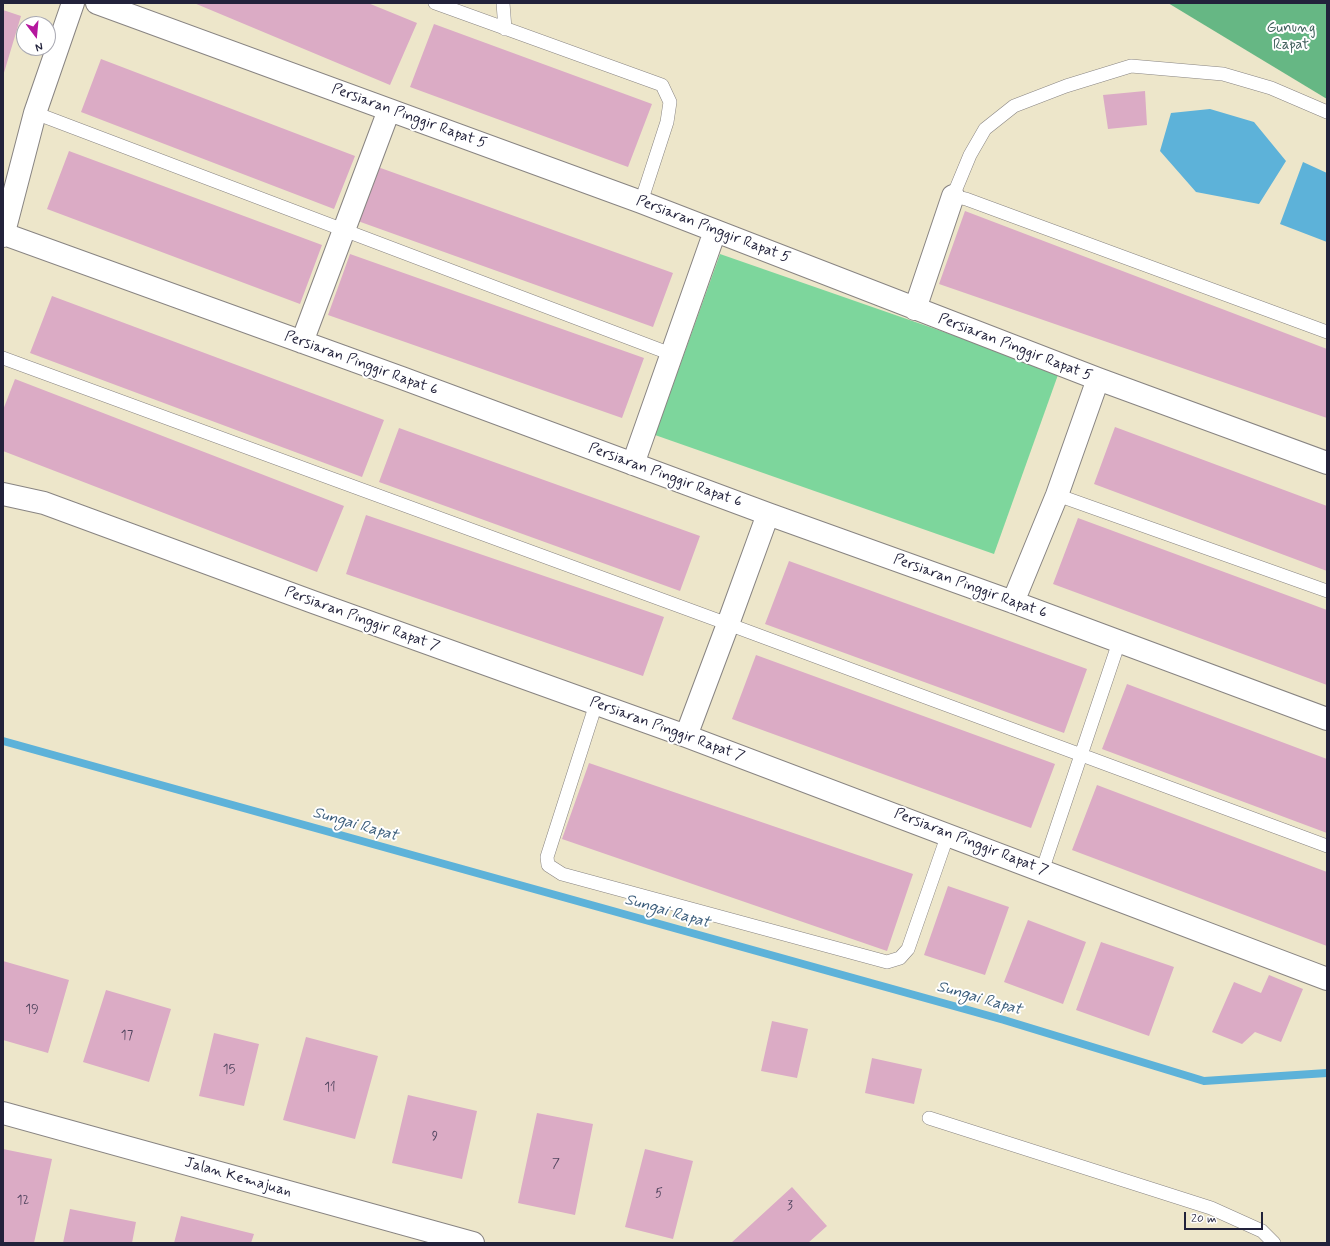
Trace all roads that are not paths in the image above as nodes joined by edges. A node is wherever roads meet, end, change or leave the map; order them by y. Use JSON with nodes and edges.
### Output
{"nodes":[{"id":1,"x":73,"y":3,"type":"edge"},
{"id":2,"x":96,"y":3,"type":"edge"},
{"id":3,"x":435,"y":3,"type":"edge"},
{"id":4,"x":503,"y":3,"type":"edge"},
{"id":5,"x":505,"y":29,"type":"junction"},
{"id":6,"x":389,"y":110,"type":"junction"},
{"id":7,"x":35,"y":112,"type":"junction"},
{"id":8,"x":1327,"y":112,"type":"edge"},
{"id":9,"x":953,"y":196,"type":"junction"},
{"id":10,"x":641,"y":202,"type":"junction"},
{"id":11,"x":344,"y":231,"type":"junction"},
{"id":12,"x":715,"y":231,"type":"junction"},
{"id":13,"x":3,"y":235,"type":"edge"},
{"id":14,"x":914,"y":309,"type":"junction"},
{"id":15,"x":1327,"y":332,"type":"edge"},
{"id":16,"x":302,"y":342,"type":"junction"},
{"id":17,"x":671,"y":354,"type":"junction"},
{"id":18,"x":3,"y":358,"type":"edge"},
{"id":19,"x":1098,"y":379,"type":"junction"},
{"id":20,"x":1327,"y":463,"type":"edge"},
{"id":21,"x":633,"y":464,"type":"junction"},
{"id":22,"x":3,"y":494,"type":"edge"},
{"id":23,"x":1057,"y":495,"type":"junction"},
{"id":24,"x":768,"y":514,"type":"junction"},
{"id":25,"x":1327,"y":591,"type":"edge"},
{"id":26,"x":1013,"y":602,"type":"junction"},
{"id":27,"x":728,"y":624,"type":"junction"},
{"id":28,"x":1119,"y":642,"type":"junction"},
{"id":29,"x":596,"y":704,"type":"junction"},
{"id":30,"x":1327,"y":719,"type":"edge"},
{"id":31,"x":686,"y":736,"type":"junction"},
{"id":32,"x":1081,"y":755,"type":"junction"},
{"id":33,"x":948,"y":834,"type":"junction"},
{"id":34,"x":1327,"y":846,"type":"edge"},
{"id":35,"x":1042,"y":871,"type":"junction"},
{"id":36,"x":1327,"y":979,"type":"edge"},
{"id":37,"x":3,"y":1113,"type":"edge"},
{"id":38,"x":930,"y":1118,"type":"dead end"},
{"id":39,"x":473,"y":1243,"type":"edge"},
{"id":40,"x":1274,"y":1243,"type":"edge"}],
"edges":[{"from":1,"to":7,"type":"street"},
{"from":2,"to":6,"type":"street","name":"Persiaran Pinggir Rapat 5"},
{"from":3,"to":5,"type":"lane"},
{"from":4,"to":5,"type":"lane"},
{"from":5,"to":10,"type":"lane"},
{"from":6,"to":10,"type":"street","name":"Persiaran Pinggir Rapat 5"},
{"from":6,"to":11,"type":"street"},
{"from":7,"to":11,"type":"lane"},
{"from":7,"to":13,"type":"street"},
{"from":8,"to":9,"type":"lane"},
{"from":9,"to":14,"type":"street"},
{"from":9,"to":15,"type":"lane"},
{"from":10,"to":12,"type":"street","name":"Persiaran Pinggir Rapat 5"},
{"from":11,"to":16,"type":"street"},
{"from":11,"to":17,"type":"lane"},
{"from":12,"to":14,"type":"street","name":"Persiaran Pinggir Rapat 5"},
{"from":12,"to":17,"type":"street"},
{"from":13,"to":16,"type":"street","name":"Persiaran Pinggir Rapat 6"},
{"from":14,"to":19,"type":"street","name":"Persiaran Pinggir Rapat 5"},
{"from":16,"to":21,"type":"street","name":"Persiaran Pinggir Rapat 6"},
{"from":17,"to":21,"type":"street"},
{"from":18,"to":27,"type":"lane"},
{"from":19,"to":20,"type":"street","name":"Persiaran Pinggir Rapat 5"},
{"from":19,"to":23,"type":"street"},
{"from":21,"to":24,"type":"street","name":"Persiaran Pinggir Rapat 6"},
{"from":22,"to":29,"type":"street","name":"Persiaran Pinggir Rapat 7"},
{"from":23,"to":25,"type":"lane"},
{"from":23,"to":26,"type":"street"},
{"from":24,"to":26,"type":"street","name":"Persiaran Pinggir Rapat 6"},
{"from":24,"to":27,"type":"street"},
{"from":26,"to":28,"type":"street","name":"Persiaran Pinggir Rapat 6"},
{"from":27,"to":31,"type":"street"},
{"from":27,"to":32,"type":"lane"},
{"from":28,"to":30,"type":"street","name":"Persiaran Pinggir Rapat 6"},
{"from":28,"to":32,"type":"lane"},
{"from":29,"to":31,"type":"street","name":"Persiaran Pinggir Rapat 7"},
{"from":29,"to":33,"type":"lane"},
{"from":31,"to":33,"type":"street","name":"Persiaran Pinggir Rapat 7"},
{"from":32,"to":34,"type":"lane"},
{"from":32,"to":35,"type":"lane"},
{"from":33,"to":35,"type":"street","name":"Persiaran Pinggir Rapat 7"},
{"from":35,"to":36,"type":"street","name":"Persiaran Pinggir Rapat 7"},
{"from":37,"to":39,"type":"street","name":"Jalan Kemajuan"},
{"from":38,"to":40,"type":"lane"}]}
